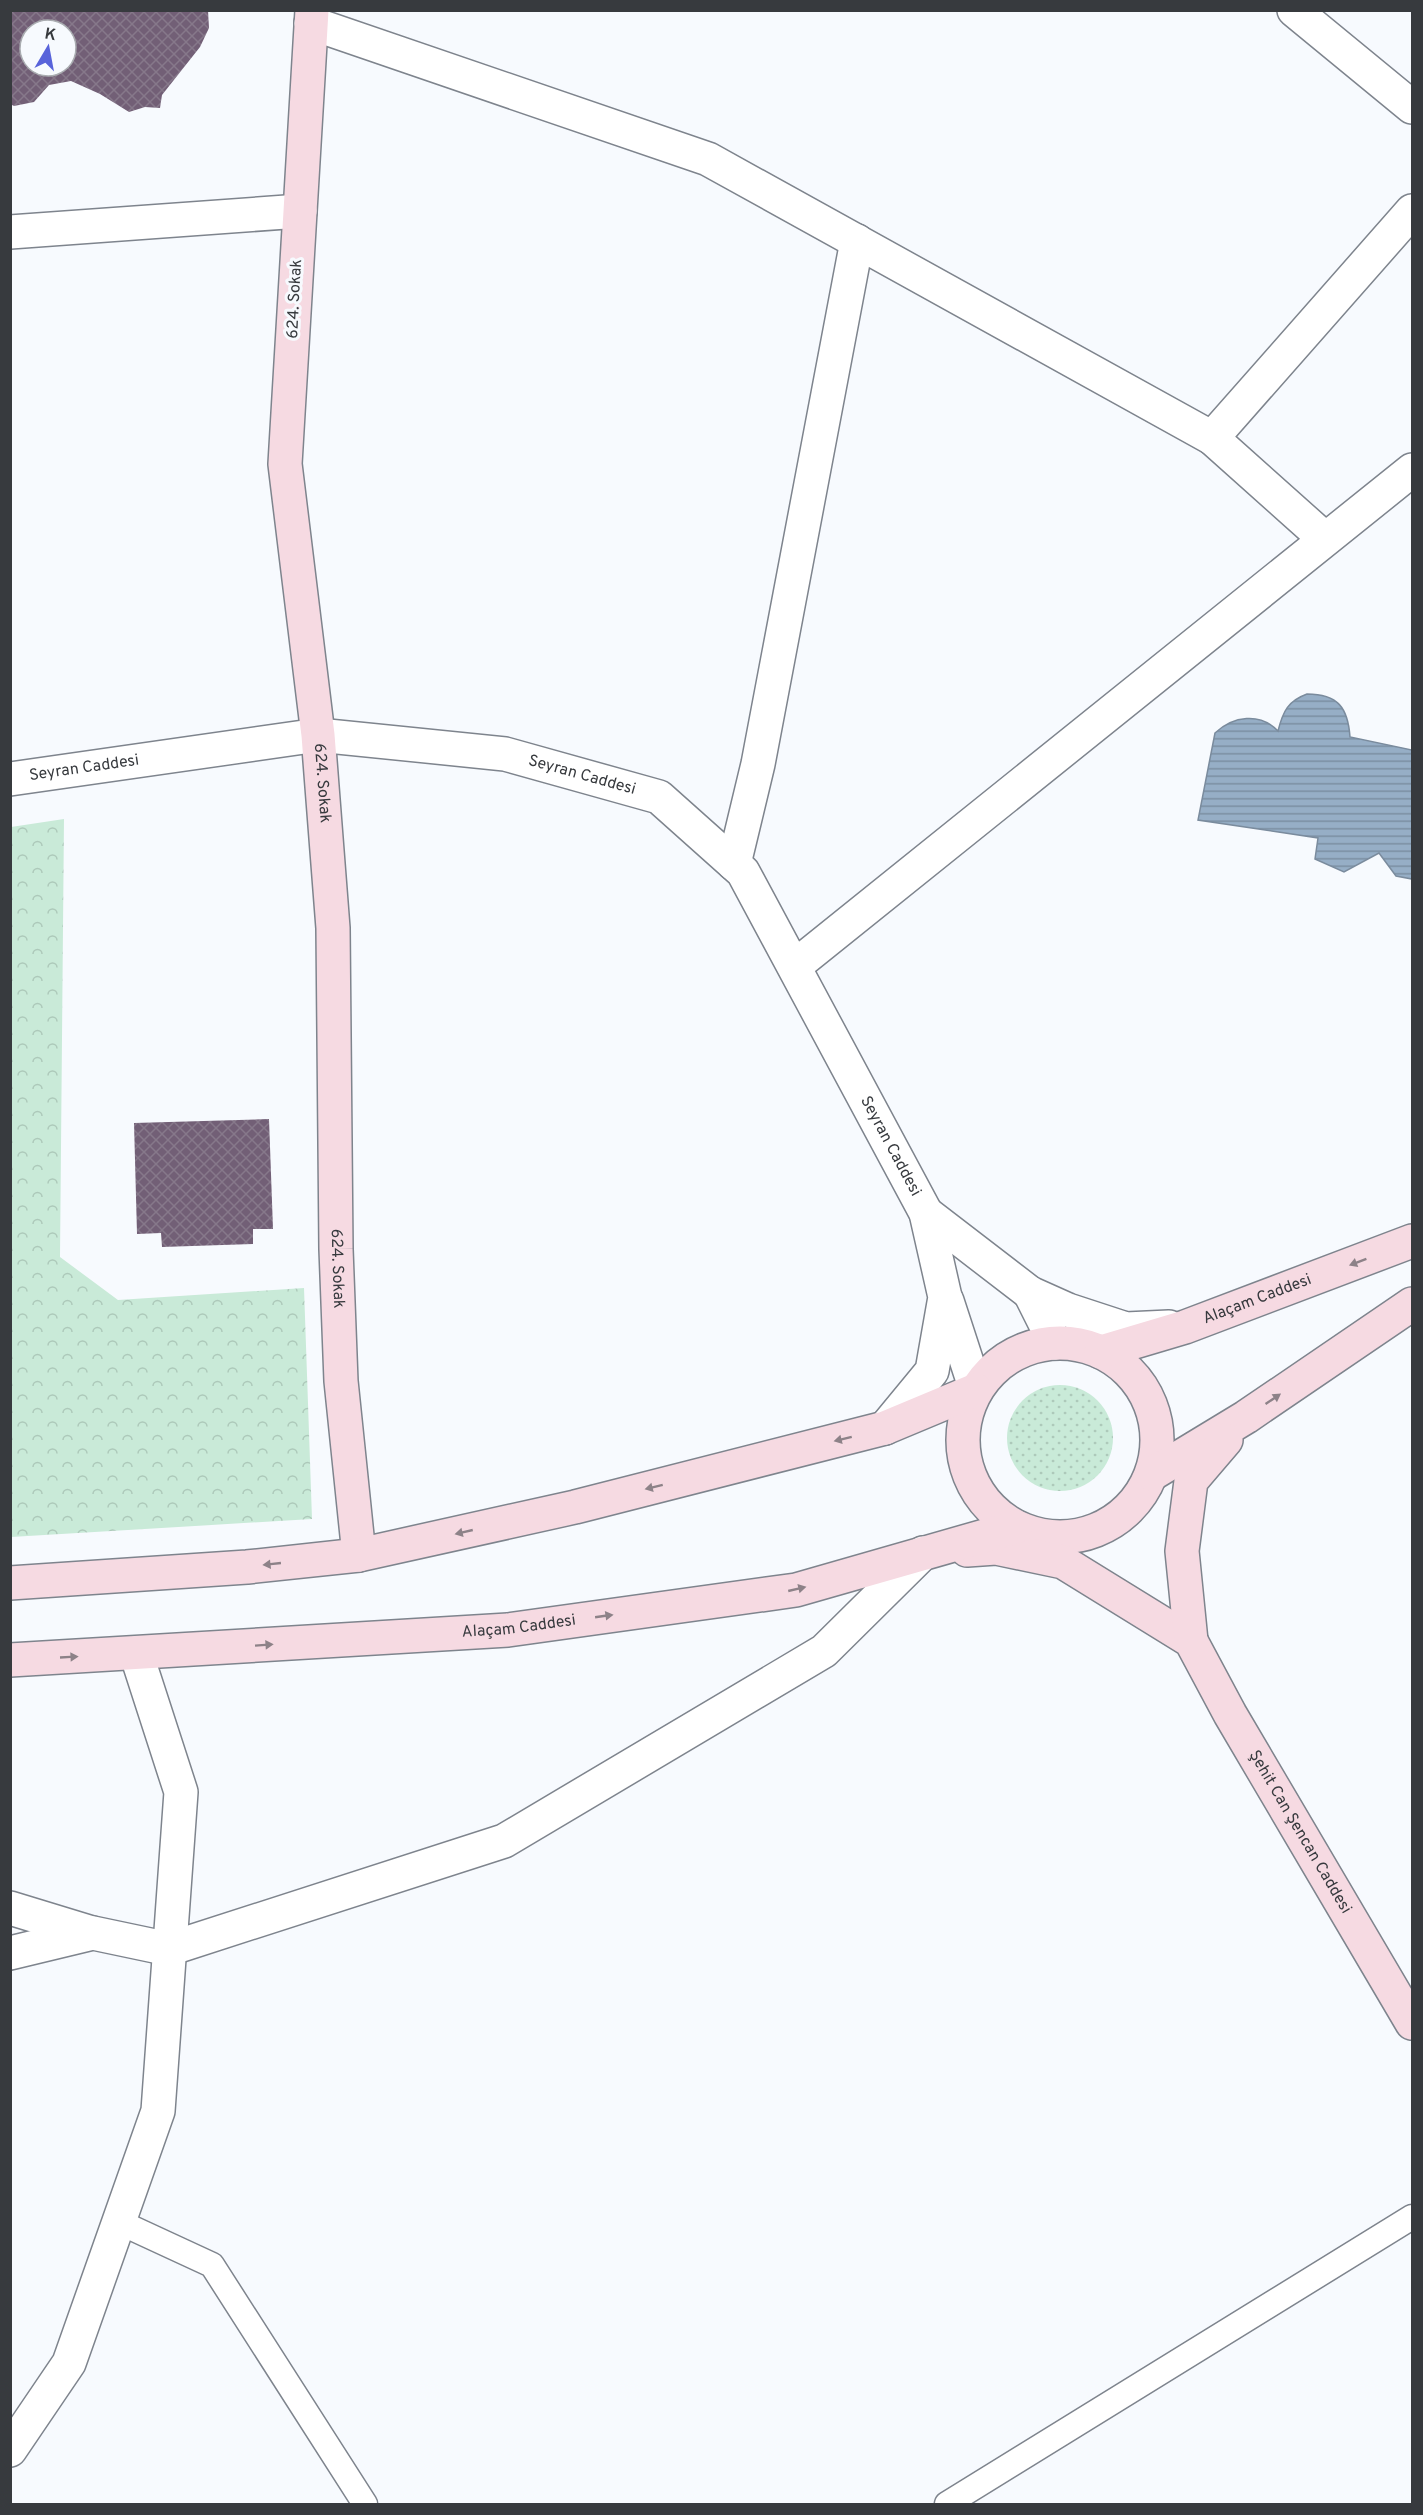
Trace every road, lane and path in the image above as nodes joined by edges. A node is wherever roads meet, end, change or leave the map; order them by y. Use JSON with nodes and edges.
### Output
{"nodes":[{"id":1,"x":1294,"y":10,"type":"edge"},
{"id":2,"x":312,"y":17,"type":"edge"},
{"id":3,"x":1413,"y":107,"type":"edge"},
{"id":4,"x":300,"y":211,"type":"junction"},
{"id":5,"x":1413,"y":211,"type":"edge"},
{"id":6,"x":10,"y":232,"type":"edge"},
{"id":7,"x":857,"y":241,"type":"junction"},
{"id":8,"x":1212,"y":438,"type":"junction"},
{"id":9,"x":1413,"y":470,"type":"edge"},
{"id":10,"x":1325,"y":539,"type":"junction"},
{"id":11,"x":318,"y":735,"type":"junction"},
{"id":12,"x":10,"y":779,"type":"edge"},
{"id":13,"x":734,"y":864,"type":"junction"},
{"id":14,"x":795,"y":966,"type":"junction"},
{"id":15,"x":926,"y":1213,"type":"junction"},
{"id":16,"x":1413,"y":1241,"type":"edge"},
{"id":17,"x":1030,"y":1293,"type":"junction"},
{"id":18,"x":945,"y":1297,"type":"junction"},
{"id":19,"x":1413,"y":1304,"type":"edge"},
{"id":20,"x":1185,"y":1327,"type":"junction"},
{"id":21,"x":1054,"y":1343,"type":"junction"},
{"id":22,"x":1101,"y":1352,"type":"junction"},
{"id":23,"x":976,"y":1390,"type":"junction"},
{"id":24,"x":1246,"y":1417,"type":"junction"},
{"id":25,"x":885,"y":1428,"type":"junction"},
{"id":26,"x":1151,"y":1478,"type":"junction"},
{"id":27,"x":1016,"y":1527,"type":"junction"},
{"id":28,"x":1059,"y":1550,"type":"junction"},
{"id":29,"x":1182,"y":1551,"type":"junction"},
{"id":30,"x":923,"y":1553,"type":"junction"},
{"id":31,"x":359,"y":1556,"type":"junction"},
{"id":32,"x":10,"y":1583,"type":"edge"},
{"id":33,"x":1191,"y":1641,"type":"junction"},
{"id":34,"x":136,"y":1653,"type":"junction"},
{"id":35,"x":10,"y":1660,"type":"edge"},
{"id":36,"x":10,"y":1908,"type":"edge"},
{"id":37,"x":93,"y":1933,"type":"junction"},
{"id":38,"x":169,"y":1949,"type":"junction"},
{"id":39,"x":10,"y":1953,"type":"edge"},
{"id":40,"x":1408,"y":2008,"type":"edge"},
{"id":41,"x":1413,"y":2217,"type":"edge"},
{"id":42,"x":119,"y":2222,"type":"junction"},
{"id":43,"x":10,"y":2450,"type":"edge"},
{"id":44,"x":365,"y":2505,"type":"edge"},
{"id":45,"x":946,"y":2505,"type":"edge"}],
"edges":[{"from":1,"to":3,"type":"street"},
{"from":2,"to":4,"type":"main road","name":"624. Sokak"},
{"from":2,"to":7,"type":"street"},
{"from":4,"to":6,"type":"street"},
{"from":4,"to":11,"type":"main road","name":"624. Sokak"},
{"from":5,"to":8,"type":"street"},
{"from":7,"to":8,"type":"street"},
{"from":7,"to":13,"type":"street"},
{"from":8,"to":10,"type":"street"},
{"from":9,"to":10,"type":"street"},
{"from":10,"to":14,"type":"street"},
{"from":11,"to":12,"type":"street","name":"Seyran Caddesi"},
{"from":11,"to":13,"type":"street","name":"Seyran Caddesi"},
{"from":11,"to":31,"type":"main road","name":"624. Sokak"},
{"from":13,"to":14,"type":"street","name":"Seyran Caddesi"},
{"from":14,"to":15,"type":"street","name":"Seyran Caddesi"},
{"from":15,"to":17,"type":"street","name":"Seyran Caddesi"},
{"from":15,"to":18,"type":"street","name":"Seyran Caddesi"},
{"from":16,"to":20,"type":"main road","name":"Alaçam Caddesi","one_way":true},
{"from":17,"to":20,"type":"street","name":"Seyran Caddesi"},
{"from":17,"to":21,"type":"street","name":"Seyran Caddesi"},
{"from":18,"to":23,"type":"street","name":"Seyran Caddesi"},
{"from":18,"to":25,"type":"street","name":"Seyran Caddesi"},
{"from":24,"to":19,"type":"main road","one_way":true},
{"from":20,"to":22,"type":"main road","name":"Alaçam Caddesi"},
{"from":21,"to":22,"type":"main road"},
{"from":21,"to":23,"type":"main road"},
{"from":22,"to":26,"type":"main road"},
{"from":23,"to":25,"type":"main road"},
{"from":23,"to":27,"type":"main road"},
{"from":24,"to":26,"type":"main road"},
{"from":24,"to":29,"type":"main road","name":"Şehit Can Şencan Caddesi"},
{"from":25,"to":31,"type":"main road","one_way":true},
{"from":26,"to":28,"type":"main road"},
{"from":26,"to":29,"type":"main road","name":"Şehit Can Şencan Caddesi"},
{"from":27,"to":28,"type":"main road"},
{"from":27,"to":30,"type":"main road","name":"Alaçam Caddesi"},
{"from":28,"to":30,"type":"main road"},
{"from":28,"to":33,"type":"main road"},
{"from":29,"to":33,"type":"main road","name":"Şehit Can Şencan Caddesi"},
{"from":34,"to":30,"type":"main road","name":"Alaçam Caddesi","one_way":true},
{"from":30,"to":38,"type":"street"},
{"from":31,"to":32,"type":"main road","one_way":true},
{"from":33,"to":40,"type":"main road","name":"Şehit Can Şencan Caddesi"},
{"from":35,"to":34,"type":"main road","name":"Alaçam Caddesi","one_way":true},
{"from":34,"to":38,"type":"street"},
{"from":36,"to":37,"type":"street"},
{"from":37,"to":38,"type":"street"},
{"from":37,"to":39,"type":"street"},
{"from":38,"to":42,"type":"street"},
{"from":41,"to":45,"type":"lane"},
{"from":42,"to":43,"type":"street"},
{"from":42,"to":44,"type":"lane"}]}
